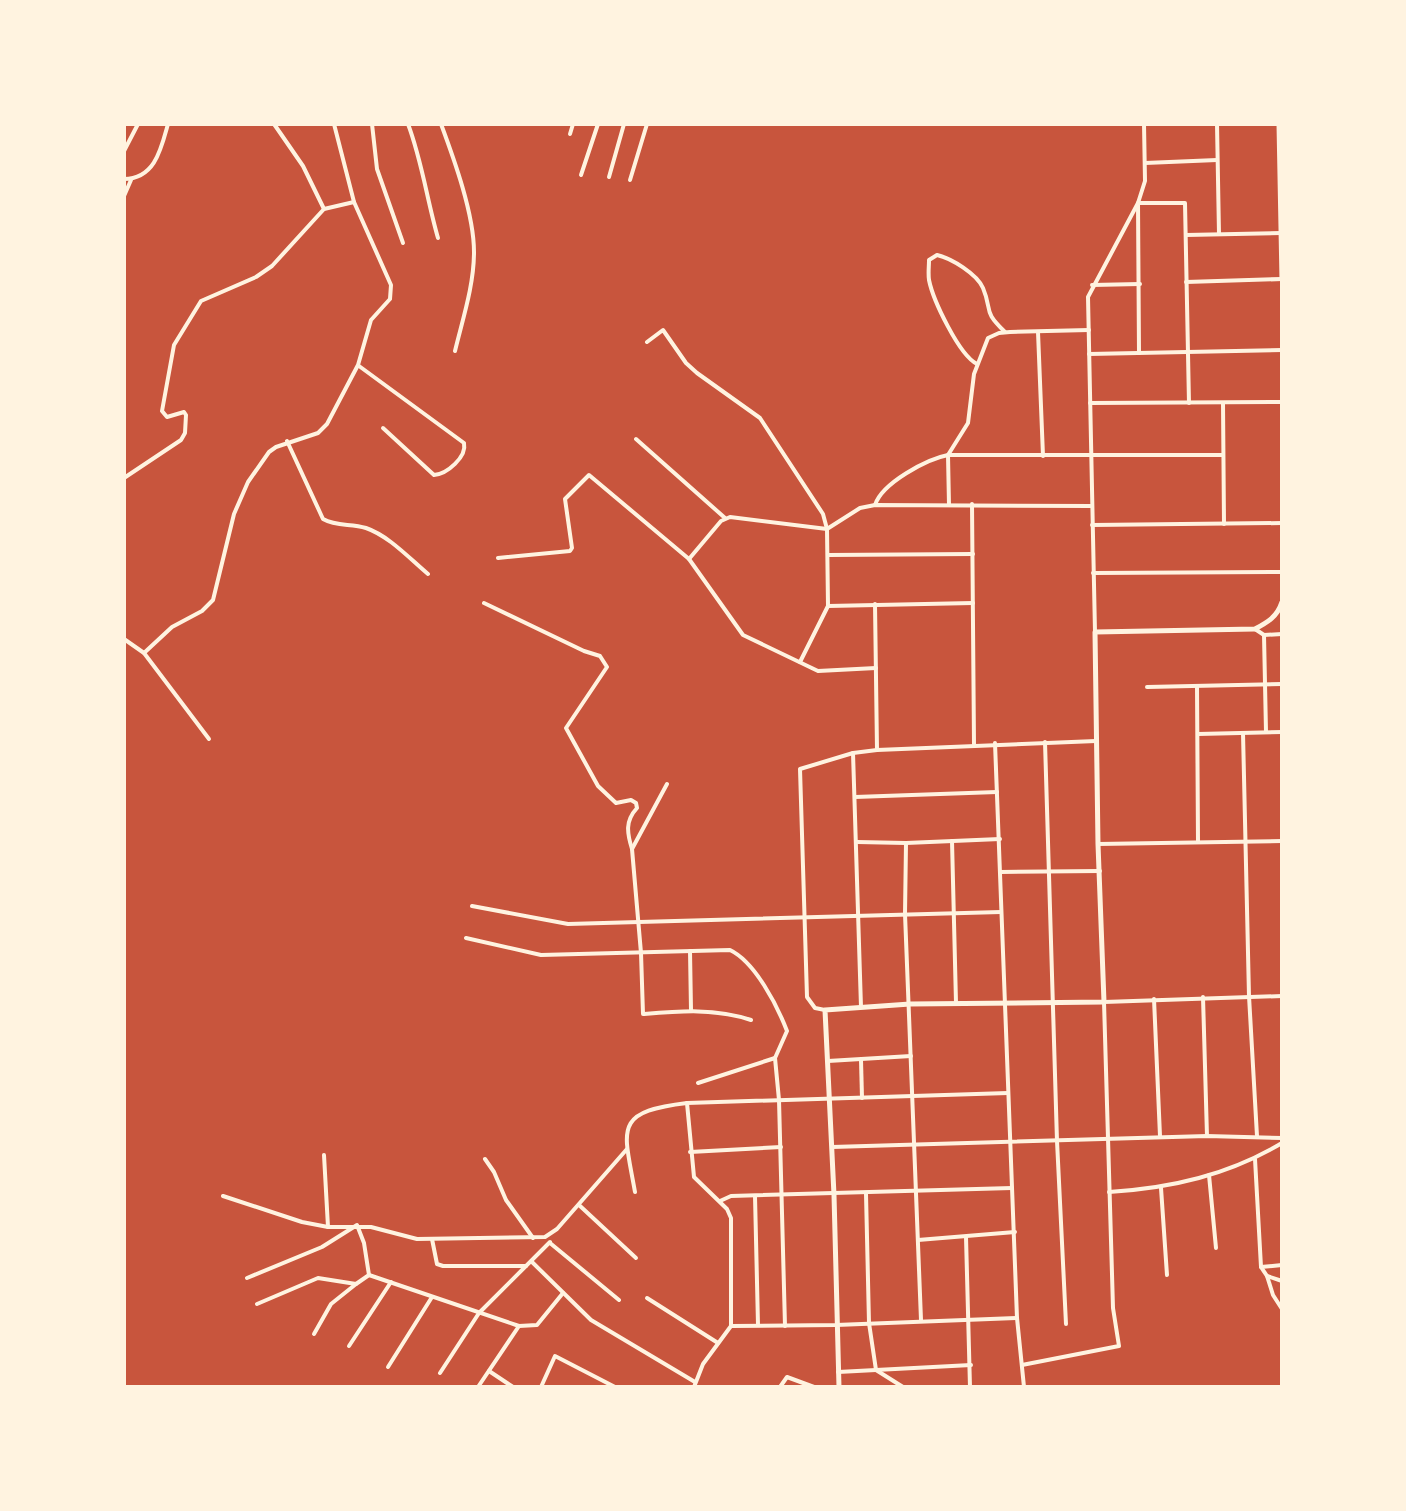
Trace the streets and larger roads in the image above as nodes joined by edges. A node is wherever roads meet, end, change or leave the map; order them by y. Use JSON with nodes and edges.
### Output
{"nodes":[{"id":1,"x":138,"y":124,"type":"edge"},
{"id":2,"x":168,"y":124,"type":"edge"},
{"id":3,"x":274,"y":124,"type":"edge"},
{"id":4,"x":334,"y":124,"type":"edge"},
{"id":5,"x":372,"y":124,"type":"edge"},
{"id":6,"x":408,"y":124,"type":"edge"},
{"id":7,"x":441,"y":124,"type":"edge"},
{"id":8,"x":573,"y":124,"type":"edge"},
{"id":9,"x":598,"y":124,"type":"edge"},
{"id":10,"x":624,"y":124,"type":"edge"},
{"id":11,"x":647,"y":124,"type":"edge"},
{"id":12,"x":1144,"y":124,"type":"edge"},
{"id":13,"x":1217,"y":124,"type":"edge"},
{"id":14,"x":1279,"y":124,"type":"edge"},
{"id":15,"x":570,"y":134,"type":"dead end"},
{"id":16,"x":124,"y":151,"type":"edge"},
{"id":17,"x":1217,"y":160,"type":"junction"},
{"id":18,"x":1281,"y":160,"type":"edge"},
{"id":19,"x":1145,"y":163,"type":"junction"},
{"id":20,"x":581,"y":175,"type":"dead end"},
{"id":21,"x":609,"y":177,"type":"dead end"},
{"id":22,"x":124,"y":179,"type":"edge"},
{"id":23,"x":131,"y":179,"type":"junction"},
{"id":24,"x":630,"y":180,"type":"dead end"},
{"id":25,"x":124,"y":196,"type":"edge"},
{"id":26,"x":354,"y":202,"type":"junction"},
{"id":27,"x":1138,"y":203,"type":"junction"},
{"id":28,"x":324,"y":209,"type":"junction"},
{"id":29,"x":1281,"y":233,"type":"edge"},
{"id":30,"x":1219,"y":234,"type":"junction"},
{"id":31,"x":1186,"y":235,"type":"junction"},
{"id":32,"x":438,"y":238,"type":"dead end"},
{"id":33,"x":403,"y":243,"type":"dead end"},
{"id":34,"x":1282,"y":279,"type":"edge"},
{"id":35,"x":1186,"y":282,"type":"junction"},
{"id":36,"x":1140,"y":284,"type":"junction"},
{"id":37,"x":1092,"y":285,"type":"junction"},
{"id":38,"x":1089,"y":330,"type":"junction"},
{"id":39,"x":1006,"y":332,"type":"junction"},
{"id":40,"x":1038,"y":332,"type":"junction"},
{"id":41,"x":647,"y":342,"type":"dead end"},
{"id":42,"x":1282,"y":350,"type":"edge"},
{"id":43,"x":455,"y":351,"type":"dead end"},
{"id":44,"x":1187,"y":352,"type":"junction"},
{"id":45,"x":1139,"y":353,"type":"junction"},
{"id":46,"x":1089,"y":354,"type":"junction"},
{"id":47,"x":977,"y":364,"type":"junction"},
{"id":48,"x":358,"y":365,"type":"junction"},
{"id":49,"x":1282,"y":402,"type":"edge"},
{"id":50,"x":1090,"y":403,"type":"junction"},
{"id":51,"x":1189,"y":403,"type":"junction"},
{"id":52,"x":1223,"y":403,"type":"junction"},
{"id":53,"x":383,"y":428,"type":"dead end"},
{"id":54,"x":636,"y":439,"type":"dead end"},
{"id":55,"x":287,"y":441,"type":"junction"},
{"id":56,"x":948,"y":455,"type":"junction"},
{"id":57,"x":1222,"y":455,"type":"junction"},
{"id":58,"x":1043,"y":456,"type":"junction"},
{"id":59,"x":1091,"y":456,"type":"junction"},
{"id":60,"x":124,"y":478,"type":"edge"},
{"id":61,"x":972,"y":504,"type":"junction"},
{"id":62,"x":875,"y":505,"type":"junction"},
{"id":63,"x":949,"y":505,"type":"junction"},
{"id":64,"x":1092,"y":506,"type":"junction"},
{"id":65,"x":725,"y":518,"type":"junction"},
{"id":66,"x":1282,"y":523,"type":"edge"},
{"id":67,"x":1224,"y":524,"type":"junction"},
{"id":68,"x":1092,"y":525,"type":"junction"},
{"id":69,"x":827,"y":529,"type":"junction"},
{"id":70,"x":973,"y":554,"type":"junction"},
{"id":71,"x":828,"y":555,"type":"junction"},
{"id":72,"x":498,"y":558,"type":"dead end"},
{"id":73,"x":689,"y":559,"type":"junction"},
{"id":74,"x":1282,"y":572,"type":"edge"},
{"id":75,"x":1093,"y":573,"type":"junction"},
{"id":76,"x":428,"y":574,"type":"dead end"},
{"id":77,"x":1282,"y":602,"type":"edge"},
{"id":78,"x":484,"y":603,"type":"dead end"},
{"id":79,"x":973,"y":603,"type":"junction"},
{"id":80,"x":875,"y":604,"type":"junction"},
{"id":81,"x":828,"y":606,"type":"junction"},
{"id":82,"x":1255,"y":629,"type":"junction"},
{"id":83,"x":1095,"y":632,"type":"junction"},
{"id":84,"x":1282,"y":634,"type":"edge"},
{"id":85,"x":1264,"y":635,"type":"junction"},
{"id":86,"x":124,"y":639,"type":"edge"},
{"id":87,"x":144,"y":653,"type":"junction"},
{"id":88,"x":800,"y":662,"type":"junction"},
{"id":89,"x":876,"y":668,"type":"junction"},
{"id":90,"x":1282,"y":684,"type":"edge"},
{"id":91,"x":1266,"y":685,"type":"junction"},
{"id":92,"x":1197,"y":686,"type":"junction"},
{"id":93,"x":1147,"y":687,"type":"dead end"},
{"id":94,"x":1266,"y":732,"type":"junction"},
{"id":95,"x":1282,"y":732,"type":"edge"},
{"id":96,"x":1243,"y":733,"type":"junction"},
{"id":97,"x":1198,"y":734,"type":"junction"},
{"id":98,"x":209,"y":739,"type":"dead end"},
{"id":99,"x":1096,"y":741,"type":"junction"},
{"id":100,"x":1045,"y":742,"type":"junction"},
{"id":101,"x":995,"y":743,"type":"junction"},
{"id":102,"x":974,"y":744,"type":"junction"},
{"id":103,"x":877,"y":750,"type":"junction"},
{"id":104,"x":853,"y":753,"type":"junction"},
{"id":105,"x":667,"y":784,"type":"dead end"},
{"id":106,"x":997,"y":792,"type":"junction"},
{"id":107,"x":855,"y":797,"type":"junction"},
{"id":108,"x":1000,"y":839,"type":"junction"},
{"id":109,"x":952,"y":841,"type":"junction"},
{"id":110,"x":1282,"y":841,"type":"edge"},
{"id":111,"x":857,"y":842,"type":"junction"},
{"id":112,"x":1198,"y":842,"type":"junction"},
{"id":113,"x":1245,"y":842,"type":"junction"},
{"id":114,"x":906,"y":843,"type":"junction"},
{"id":115,"x":1098,"y":844,"type":"junction"},
{"id":116,"x":632,"y":849,"type":"junction"},
{"id":117,"x":1049,"y":871,"type":"junction"},
{"id":118,"x":1100,"y":871,"type":"junction"},
{"id":119,"x":1000,"y":872,"type":"junction"},
{"id":120,"x":472,"y":906,"type":"dead end"},
{"id":121,"x":1001,"y":912,"type":"junction"},
{"id":122,"x":905,"y":914,"type":"junction"},
{"id":123,"x":953,"y":914,"type":"junction"},
{"id":124,"x":858,"y":915,"type":"junction"},
{"id":125,"x":805,"y":916,"type":"junction"},
{"id":126,"x":637,"y":920,"type":"junction"},
{"id":127,"x":466,"y":938,"type":"dead end"},
{"id":128,"x":690,"y":951,"type":"junction"},
{"id":129,"x":641,"y":953,"type":"junction"},
{"id":130,"x":1249,"y":996,"type":"junction"},
{"id":131,"x":1282,"y":996,"type":"edge"},
{"id":132,"x":1203,"y":997,"type":"junction"},
{"id":133,"x":1154,"y":999,"type":"junction"},
{"id":134,"x":1104,"y":1002,"type":"junction"},
{"id":135,"x":910,"y":1004,"type":"junction"},
{"id":136,"x":956,"y":1004,"type":"junction"},
{"id":137,"x":1053,"y":1004,"type":"junction"},
{"id":138,"x":1005,"y":1005,"type":"junction"},
{"id":139,"x":861,"y":1008,"type":"junction"},
{"id":140,"x":691,"y":1010,"type":"junction"},
{"id":141,"x":825,"y":1010,"type":"junction"},
{"id":142,"x":751,"y":1020,"type":"dead end"},
{"id":143,"x":911,"y":1056,"type":"junction"},
{"id":144,"x":775,"y":1058,"type":"junction"},
{"id":145,"x":861,"y":1059,"type":"junction"},
{"id":146,"x":828,"y":1061,"type":"junction"},
{"id":147,"x":698,"y":1083,"type":"dead end"},
{"id":148,"x":1008,"y":1093,"type":"junction"},
{"id":149,"x":911,"y":1097,"type":"junction"},
{"id":150,"x":829,"y":1098,"type":"junction"},
{"id":151,"x":862,"y":1098,"type":"junction"},
{"id":152,"x":779,"y":1100,"type":"junction"},
{"id":153,"x":687,"y":1103,"type":"junction"},
{"id":154,"x":1207,"y":1136,"type":"junction"},
{"id":155,"x":1257,"y":1136,"type":"junction"},
{"id":156,"x":1160,"y":1137,"type":"junction"},
{"id":157,"x":1109,"y":1139,"type":"junction"},
{"id":158,"x":1282,"y":1140,"type":"edge"},
{"id":159,"x":1057,"y":1141,"type":"junction"},
{"id":160,"x":1011,"y":1142,"type":"junction"},
{"id":161,"x":913,"y":1145,"type":"junction"},
{"id":162,"x":781,"y":1147,"type":"junction"},
{"id":163,"x":832,"y":1147,"type":"junction"},
{"id":164,"x":627,"y":1149,"type":"junction"},
{"id":165,"x":690,"y":1152,"type":"junction"},
{"id":166,"x":324,"y":1155,"type":"dead end"},
{"id":167,"x":485,"y":1159,"type":"dead end"},
{"id":168,"x":1255,"y":1159,"type":"junction"},
{"id":169,"x":1209,"y":1175,"type":"junction"},
{"id":170,"x":1013,"y":1187,"type":"junction"},
{"id":171,"x":1161,"y":1188,"type":"junction"},
{"id":172,"x":635,"y":1192,"type":"dead end"},
{"id":173,"x":916,"y":1192,"type":"junction"},
{"id":174,"x":1109,"y":1192,"type":"junction"},
{"id":175,"x":866,"y":1194,"type":"junction"},
{"id":176,"x":782,"y":1195,"type":"junction"},
{"id":177,"x":834,"y":1195,"type":"junction"},
{"id":178,"x":223,"y":1196,"type":"dead end"},
{"id":179,"x":755,"y":1196,"type":"junction"},
{"id":180,"x":720,"y":1201,"type":"junction"},
{"id":181,"x":579,"y":1204,"type":"junction"},
{"id":182,"x":357,"y":1225,"type":"junction"},
{"id":183,"x":328,"y":1227,"type":"junction"},
{"id":184,"x":1015,"y":1232,"type":"junction"},
{"id":185,"x":545,"y":1237,"type":"junction"},
{"id":186,"x":966,"y":1237,"type":"junction"},
{"id":187,"x":533,"y":1238,"type":"junction"},
{"id":188,"x":432,"y":1239,"type":"junction"},
{"id":189,"x":918,"y":1240,"type":"junction"},
{"id":190,"x":550,"y":1242,"type":"junction"},
{"id":191,"x":1216,"y":1248,"type":"dead end"},
{"id":192,"x":636,"y":1258,"type":"dead end"},
{"id":193,"x":530,"y":1264,"type":"junction"},
{"id":194,"x":1282,"y":1265,"type":"edge"},
{"id":195,"x":1261,"y":1267,"type":"junction"},
{"id":196,"x":369,"y":1275,"type":"junction"},
{"id":197,"x":1167,"y":1275,"type":"dead end"},
{"id":198,"x":1267,"y":1276,"type":"junction"},
{"id":199,"x":247,"y":1278,"type":"dead end"},
{"id":200,"x":1282,"y":1281,"type":"edge"},
{"id":201,"x":391,"y":1282,"type":"junction"},
{"id":202,"x":356,"y":1284,"type":"junction"},
{"id":203,"x":563,"y":1293,"type":"junction"},
{"id":204,"x":432,"y":1297,"type":"junction"},
{"id":205,"x":647,"y":1298,"type":"dead end"},
{"id":206,"x":619,"y":1300,"type":"dead end"},
{"id":207,"x":257,"y":1304,"type":"dead end"},
{"id":208,"x":1282,"y":1309,"type":"edge"},
{"id":209,"x":479,"y":1313,"type":"junction"},
{"id":210,"x":970,"y":1318,"type":"junction"},
{"id":211,"x":1017,"y":1318,"type":"junction"},
{"id":212,"x":921,"y":1320,"type":"junction"},
{"id":213,"x":869,"y":1323,"type":"junction"},
{"id":214,"x":1066,"y":1324,"type":"dead end"},
{"id":215,"x":758,"y":1325,"type":"junction"},
{"id":216,"x":836,"y":1325,"type":"junction"},
{"id":217,"x":519,"y":1326,"type":"junction"},
{"id":218,"x":731,"y":1326,"type":"junction"},
{"id":219,"x":785,"y":1326,"type":"junction"},
{"id":220,"x":314,"y":1334,"type":"dead end"},
{"id":221,"x":718,"y":1343,"type":"junction"},
{"id":222,"x":349,"y":1346,"type":"dead end"},
{"id":223,"x":971,"y":1365,"type":"junction"},
{"id":224,"x":1022,"y":1365,"type":"junction"},
{"id":225,"x":388,"y":1367,"type":"dead end"},
{"id":226,"x":876,"y":1370,"type":"junction"},
{"id":227,"x":489,"y":1371,"type":"junction"},
{"id":228,"x":838,"y":1372,"type":"junction"},
{"id":229,"x":440,"y":1373,"type":"dead end"},
{"id":230,"x":694,"y":1385,"type":"edge"},
{"id":231,"x":478,"y":1387,"type":"edge"},
{"id":232,"x":513,"y":1387,"type":"edge"},
{"id":233,"x":541,"y":1387,"type":"edge"},
{"id":234,"x":615,"y":1387,"type":"edge"},
{"id":235,"x":780,"y":1387,"type":"edge"},
{"id":236,"x":814,"y":1387,"type":"edge"},
{"id":237,"x":839,"y":1387,"type":"edge"},
{"id":238,"x":903,"y":1387,"type":"edge"},
{"id":239,"x":970,"y":1387,"type":"edge"},
{"id":240,"x":1024,"y":1387,"type":"edge"}],
"edges":[{"from":1,"to":16,"type":"street"},
{"from":2,"to":23,"type":"street"},
{"from":3,"to":28,"type":"street"},
{"from":4,"to":26,"type":"street"},
{"from":5,"to":33,"type":"street"},
{"from":6,"to":32,"type":"street"},
{"from":7,"to":43,"type":"street"},
{"from":8,"to":15,"type":"street"},
{"from":9,"to":20,"type":"street"},
{"from":10,"to":21,"type":"street"},
{"from":11,"to":24,"type":"street"},
{"from":12,"to":19,"type":"street"},
{"from":13,"to":17,"type":"street"},
{"from":14,"to":18,"type":"street"},
{"from":17,"to":19,"type":"street"},
{"from":17,"to":30,"type":"street"},
{"from":18,"to":29,"type":"street"},
{"from":19,"to":27,"type":"street"},
{"from":22,"to":23,"type":"street"},
{"from":23,"to":25,"type":"street"},
{"from":26,"to":28,"type":"street"},
{"from":26,"to":48,"type":"street"},
{"from":27,"to":31,"type":"street"},
{"from":27,"to":36,"type":"street"},
{"from":27,"to":37,"type":"street"},
{"from":28,"to":60,"type":"street"},
{"from":29,"to":30,"type":"street"},
{"from":29,"to":34,"type":"street"},
{"from":30,"to":31,"type":"street"},
{"from":31,"to":35,"type":"street"},
{"from":34,"to":35,"type":"street"},
{"from":35,"to":44,"type":"street"},
{"from":36,"to":37,"type":"street"},
{"from":36,"to":45,"type":"street"},
{"from":37,"to":38,"type":"street"},
{"from":38,"to":40,"type":"street"},
{"from":38,"to":46,"type":"street"},
{"from":39,"to":40,"type":"street"},
{"from":39,"to":47,"type":"street"},
{"from":39,"to":47,"type":"street"},
{"from":40,"to":58,"type":"street"},
{"from":41,"to":69,"type":"street"},
{"from":42,"to":44,"type":"street"},
{"from":44,"to":45,"type":"street"},
{"from":44,"to":51,"type":"street"},
{"from":45,"to":46,"type":"street"},
{"from":46,"to":50,"type":"street"},
{"from":47,"to":56,"type":"street"},
{"from":48,"to":53,"type":"street"},
{"from":48,"to":55,"type":"street"},
{"from":49,"to":52,"type":"street"},
{"from":50,"to":51,"type":"street"},
{"from":50,"to":59,"type":"street"},
{"from":51,"to":52,"type":"street"},
{"from":52,"to":57,"type":"street"},
{"from":54,"to":65,"type":"street"},
{"from":55,"to":76,"type":"street"},
{"from":55,"to":87,"type":"street"},
{"from":56,"to":58,"type":"street"},
{"from":56,"to":62,"type":"street"},
{"from":56,"to":63,"type":"street"},
{"from":57,"to":59,"type":"street"},
{"from":57,"to":67,"type":"street"},
{"from":58,"to":59,"type":"street"},
{"from":59,"to":64,"type":"street"},
{"from":61,"to":63,"type":"street"},
{"from":61,"to":64,"type":"street"},
{"from":61,"to":70,"type":"street"},
{"from":62,"to":63,"type":"street"},
{"from":62,"to":69,"type":"street"},
{"from":64,"to":68,"type":"street"},
{"from":65,"to":69,"type":"street"},
{"from":65,"to":73,"type":"street"},
{"from":66,"to":67,"type":"street"},
{"from":67,"to":68,"type":"street"},
{"from":68,"to":75,"type":"street"},
{"from":69,"to":71,"type":"street"},
{"from":70,"to":71,"type":"street"},
{"from":70,"to":79,"type":"street"},
{"from":71,"to":81,"type":"street"},
{"from":72,"to":73,"type":"street"},
{"from":73,"to":88,"type":"street"},
{"from":74,"to":75,"type":"street"},
{"from":75,"to":83,"type":"street"},
{"from":77,"to":82,"type":"street"},
{"from":78,"to":116,"type":"street"},
{"from":79,"to":80,"type":"street"},
{"from":79,"to":102,"type":"street"},
{"from":80,"to":81,"type":"street"},
{"from":80,"to":89,"type":"street"},
{"from":81,"to":88,"type":"street"},
{"from":82,"to":83,"type":"street"},
{"from":82,"to":85,"type":"street"},
{"from":83,"to":99,"type":"street"},
{"from":84,"to":85,"type":"street"},
{"from":85,"to":91,"type":"street"},
{"from":86,"to":87,"type":"street"},
{"from":87,"to":98,"type":"street"},
{"from":88,"to":89,"type":"street"},
{"from":89,"to":103,"type":"street"},
{"from":90,"to":91,"type":"street"},
{"from":91,"to":92,"type":"street"},
{"from":91,"to":94,"type":"street"},
{"from":92,"to":93,"type":"street"},
{"from":92,"to":97,"type":"street"},
{"from":94,"to":95,"type":"street"},
{"from":94,"to":96,"type":"street"},
{"from":96,"to":97,"type":"street"},
{"from":96,"to":113,"type":"street"},
{"from":97,"to":112,"type":"street"},
{"from":99,"to":100,"type":"street"},
{"from":99,"to":115,"type":"street"},
{"from":100,"to":101,"type":"street"},
{"from":100,"to":117,"type":"street"},
{"from":101,"to":102,"type":"street"},
{"from":101,"to":106,"type":"street"},
{"from":102,"to":103,"type":"street"},
{"from":103,"to":104,"type":"street"},
{"from":104,"to":107,"type":"street"},
{"from":104,"to":125,"type":"street"},
{"from":105,"to":116,"type":"street"},
{"from":106,"to":107,"type":"street"},
{"from":106,"to":108,"type":"street"},
{"from":107,"to":111,"type":"street"},
{"from":108,"to":109,"type":"street"},
{"from":108,"to":119,"type":"street"},
{"from":109,"to":114,"type":"street"},
{"from":109,"to":123,"type":"street"},
{"from":110,"to":113,"type":"street"},
{"from":111,"to":114,"type":"street"},
{"from":111,"to":124,"type":"street"},
{"from":112,"to":113,"type":"street"},
{"from":112,"to":115,"type":"street"},
{"from":113,"to":130,"type":"street"},
{"from":114,"to":122,"type":"street"},
{"from":115,"to":118,"type":"street"},
{"from":116,"to":126,"type":"street"},
{"from":117,"to":118,"type":"street"},
{"from":117,"to":119,"type":"street"},
{"from":117,"to":137,"type":"street"},
{"from":118,"to":134,"type":"street"},
{"from":119,"to":121,"type":"street"},
{"from":120,"to":126,"type":"street"},
{"from":121,"to":123,"type":"street"},
{"from":121,"to":138,"type":"street"},
{"from":122,"to":123,"type":"street"},
{"from":122,"to":124,"type":"street"},
{"from":122,"to":135,"type":"street"},
{"from":123,"to":136,"type":"street"},
{"from":124,"to":125,"type":"street"},
{"from":124,"to":139,"type":"street"},
{"from":125,"to":126,"type":"street"},
{"from":125,"to":141,"type":"street"},
{"from":126,"to":129,"type":"street"},
{"from":127,"to":129,"type":"street"},
{"from":128,"to":129,"type":"street"},
{"from":128,"to":140,"type":"street"},
{"from":128,"to":144,"type":"street"},
{"from":129,"to":140,"type":"street"},
{"from":130,"to":131,"type":"street"},
{"from":130,"to":132,"type":"street"},
{"from":130,"to":155,"type":"street"},
{"from":132,"to":133,"type":"street"},
{"from":132,"to":154,"type":"street"},
{"from":133,"to":134,"type":"street"},
{"from":133,"to":156,"type":"street"},
{"from":134,"to":137,"type":"street"},
{"from":134,"to":157,"type":"street"},
{"from":135,"to":136,"type":"street"},
{"from":135,"to":139,"type":"street"},
{"from":135,"to":143,"type":"street"},
{"from":136,"to":138,"type":"street"},
{"from":137,"to":138,"type":"street"},
{"from":137,"to":159,"type":"street"},
{"from":138,"to":148,"type":"street"},
{"from":139,"to":141,"type":"street"},
{"from":140,"to":142,"type":"street"},
{"from":141,"to":146,"type":"street"},
{"from":143,"to":145,"type":"street"},
{"from":143,"to":149,"type":"street"},
{"from":144,"to":147,"type":"street"},
{"from":144,"to":152,"type":"street"},
{"from":145,"to":146,"type":"street"},
{"from":145,"to":151,"type":"street"},
{"from":146,"to":150,"type":"street"},
{"from":148,"to":149,"type":"street"},
{"from":148,"to":160,"type":"street"},
{"from":149,"to":151,"type":"street"},
{"from":149,"to":161,"type":"street"},
{"from":150,"to":151,"type":"street"},
{"from":150,"to":152,"type":"street"},
{"from":150,"to":163,"type":"street"},
{"from":152,"to":153,"type":"street"},
{"from":152,"to":162,"type":"street"},
{"from":153,"to":164,"type":"street"},
{"from":153,"to":165,"type":"street"},
{"from":154,"to":155,"type":"street"},
{"from":154,"to":156,"type":"street"},
{"from":155,"to":158,"type":"street"},
{"from":156,"to":157,"type":"street"},
{"from":157,"to":159,"type":"street"},
{"from":157,"to":174,"type":"street"},
{"from":158,"to":168,"type":"street"},
{"from":159,"to":160,"type":"street"},
{"from":159,"to":214,"type":"street"},
{"from":160,"to":161,"type":"street"},
{"from":160,"to":170,"type":"street"},
{"from":161,"to":163,"type":"street"},
{"from":161,"to":173,"type":"street"},
{"from":162,"to":165,"type":"street"},
{"from":162,"to":176,"type":"street"},
{"from":163,"to":177,"type":"street"},
{"from":164,"to":172,"type":"street"},
{"from":164,"to":181,"type":"street"},
{"from":165,"to":180,"type":"street"},
{"from":166,"to":183,"type":"street"},
{"from":167,"to":187,"type":"street"},
{"from":168,"to":169,"type":"street"},
{"from":168,"to":195,"type":"street"},
{"from":169,"to":171,"type":"street"},
{"from":169,"to":191,"type":"street"},
{"from":170,"to":173,"type":"street"},
{"from":170,"to":184,"type":"street"},
{"from":171,"to":174,"type":"street"},
{"from":171,"to":197,"type":"street"},
{"from":173,"to":175,"type":"street"},
{"from":173,"to":189,"type":"street"},
{"from":174,"to":224,"type":"street"},
{"from":175,"to":177,"type":"street"},
{"from":175,"to":213,"type":"street"},
{"from":176,"to":177,"type":"street"},
{"from":176,"to":179,"type":"street"},
{"from":176,"to":219,"type":"street"},
{"from":177,"to":216,"type":"street"},
{"from":178,"to":183,"type":"street"},
{"from":179,"to":180,"type":"street"},
{"from":179,"to":215,"type":"street"},
{"from":180,"to":218,"type":"street"},
{"from":181,"to":185,"type":"street"},
{"from":181,"to":192,"type":"street"},
{"from":182,"to":183,"type":"street"},
{"from":182,"to":188,"type":"street"},
{"from":182,"to":196,"type":"street"},
{"from":182,"to":199,"type":"street"},
{"from":184,"to":186,"type":"street"},
{"from":184,"to":211,"type":"street"},
{"from":185,"to":187,"type":"street"},
{"from":185,"to":190,"type":"street"},
{"from":186,"to":189,"type":"street"},
{"from":186,"to":210,"type":"street"},
{"from":187,"to":188,"type":"street"},
{"from":188,"to":193,"type":"street"},
{"from":189,"to":212,"type":"street"},
{"from":190,"to":193,"type":"street"},
{"from":190,"to":206,"type":"street"},
{"from":193,"to":203,"type":"street"},
{"from":193,"to":209,"type":"street"},
{"from":194,"to":195,"type":"street"},
{"from":195,"to":198,"type":"street"},
{"from":196,"to":201,"type":"street"},
{"from":196,"to":202,"type":"street"},
{"from":198,"to":200,"type":"street"},
{"from":198,"to":208,"type":"street"},
{"from":201,"to":204,"type":"street"},
{"from":201,"to":222,"type":"street"},
{"from":202,"to":207,"type":"street"},
{"from":202,"to":220,"type":"street"},
{"from":203,"to":217,"type":"street"},
{"from":203,"to":230,"type":"street"},
{"from":204,"to":209,"type":"street"},
{"from":204,"to":225,"type":"street"},
{"from":205,"to":221,"type":"street"},
{"from":209,"to":217,"type":"street"},
{"from":209,"to":229,"type":"street"},
{"from":210,"to":211,"type":"street"},
{"from":210,"to":212,"type":"street"},
{"from":210,"to":223,"type":"street"},
{"from":211,"to":224,"type":"street"},
{"from":212,"to":213,"type":"street"},
{"from":213,"to":216,"type":"street"},
{"from":213,"to":226,"type":"street"},
{"from":215,"to":218,"type":"street"},
{"from":215,"to":219,"type":"street"},
{"from":216,"to":219,"type":"street"},
{"from":216,"to":228,"type":"street"},
{"from":217,"to":227,"type":"street"},
{"from":218,"to":221,"type":"street"},
{"from":221,"to":230,"type":"street"},
{"from":223,"to":226,"type":"street"},
{"from":223,"to":239,"type":"street"},
{"from":224,"to":240,"type":"street"},
{"from":226,"to":228,"type":"street"},
{"from":226,"to":238,"type":"street"},
{"from":227,"to":231,"type":"street"},
{"from":227,"to":232,"type":"street"},
{"from":228,"to":237,"type":"street"},
{"from":233,"to":234,"type":"street"},
{"from":235,"to":236,"type":"street"}]}
